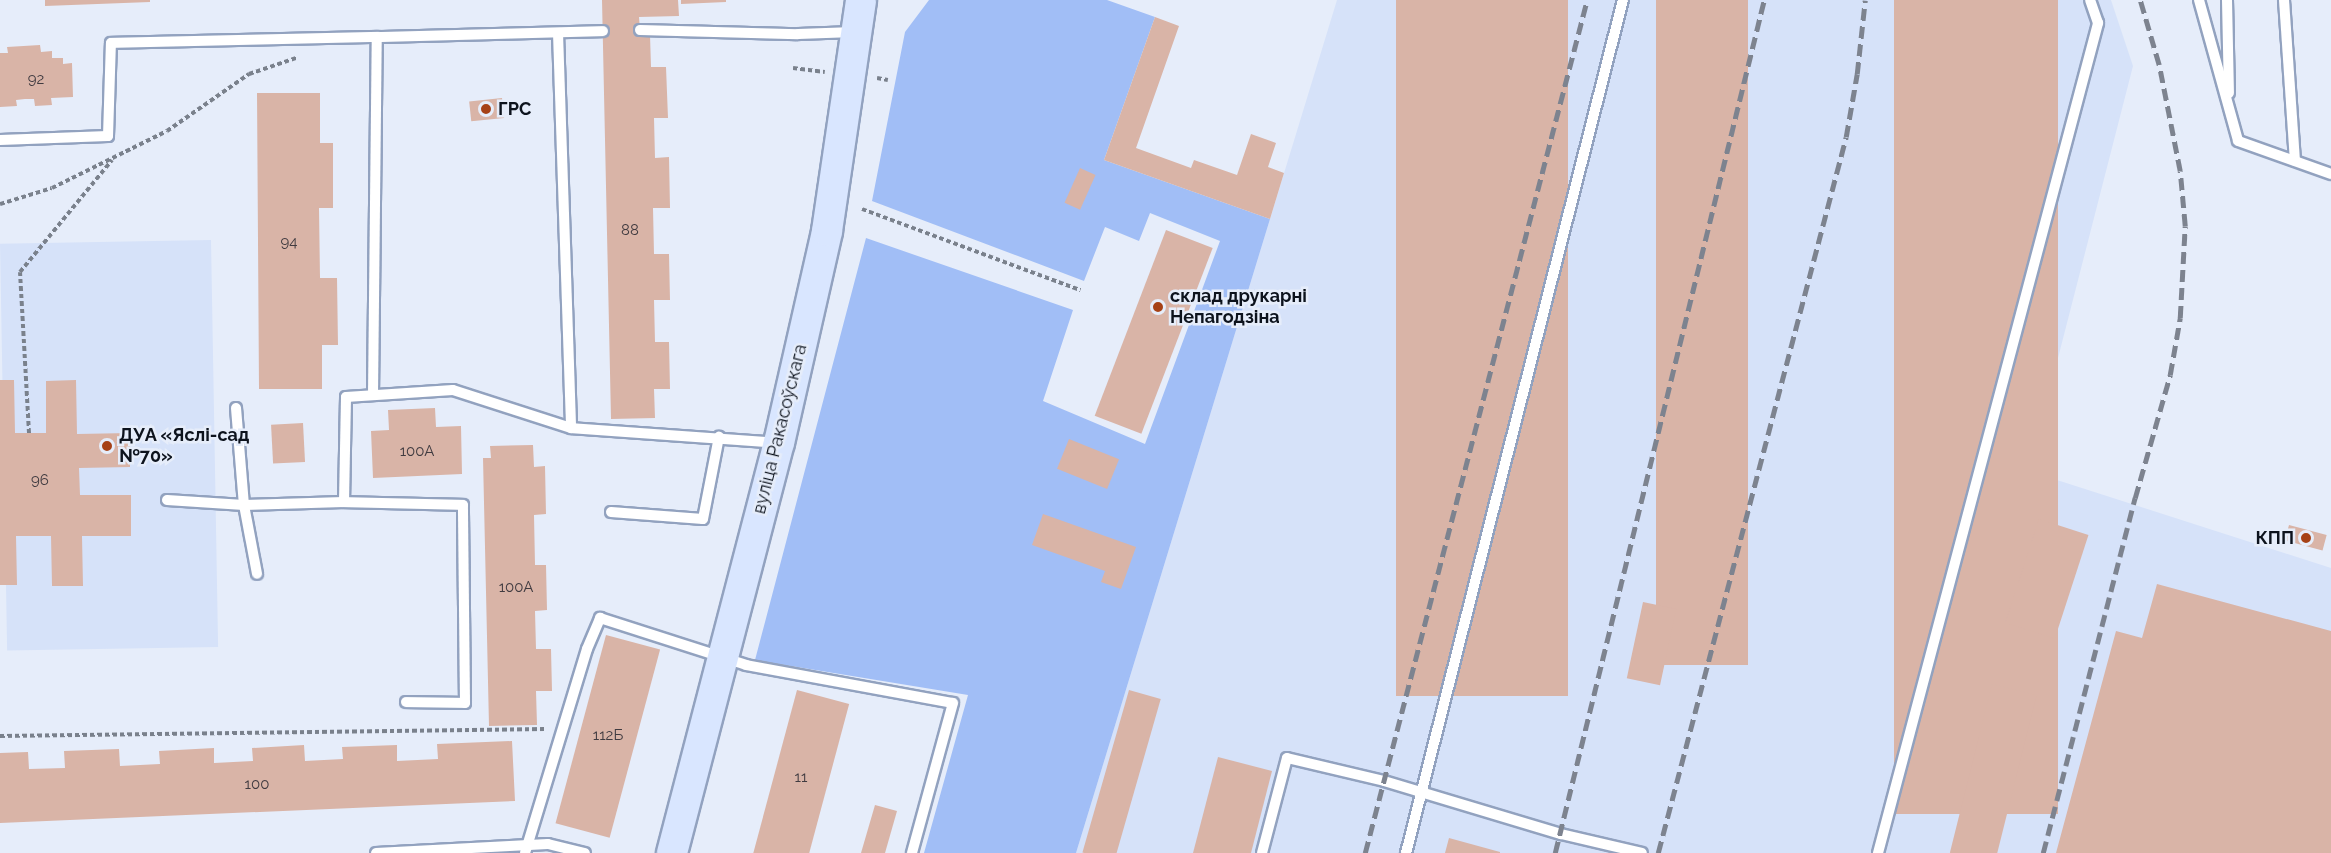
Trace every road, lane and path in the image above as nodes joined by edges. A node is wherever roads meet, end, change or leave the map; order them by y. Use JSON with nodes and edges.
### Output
{"nodes":[{"id":1,"x":861,"y":0,"type":"edge"},
{"id":2,"x":1623,"y":0,"type":"edge"},
{"id":3,"x":2090,"y":0,"type":"edge"},
{"id":4,"x":2199,"y":0,"type":"edge"},
{"id":5,"x":2227,"y":0,"type":"edge"},
{"id":6,"x":2284,"y":0,"type":"edge"},
{"id":7,"x":640,"y":30,"type":"dead end"},
{"id":8,"x":603,"y":31,"type":"dead end"},
{"id":9,"x":857,"y":32,"type":"junction"},
{"id":10,"x":558,"y":33,"type":"junction"},
{"id":11,"x":377,"y":37,"type":"junction"},
{"id":12,"x":302,"y":56,"type":"dead end"},
{"id":13,"x":2229,"y":108,"type":"junction"},
{"id":14,"x":0,"y":140,"type":"edge"},
{"id":15,"x":115,"y":157,"type":"junction"},
{"id":16,"x":2295,"y":161,"type":"junction"},
{"id":17,"x":2331,"y":174,"type":"edge"},
{"id":18,"x":0,"y":204,"type":"edge"},
{"id":19,"x":862,"y":209,"type":"dead end"},
{"id":20,"x":1080,"y":290,"type":"dead end"},
{"id":21,"x":373,"y":395,"type":"junction"},
{"id":22,"x":236,"y":408,"type":"dead end"},
{"id":23,"x":571,"y":428,"type":"junction"},
{"id":24,"x":29,"y":434,"type":"dead end"},
{"id":25,"x":719,"y":437,"type":"junction"},
{"id":26,"x":778,"y":443,"type":"junction"},
{"id":27,"x":167,"y":500,"type":"dead end"},
{"id":28,"x":344,"y":502,"type":"junction"},
{"id":29,"x":244,"y":505,"type":"junction"},
{"id":30,"x":611,"y":512,"type":"dead end"},
{"id":31,"x":256,"y":574,"type":"dead end"},
{"id":32,"x":723,"y":657,"type":"junction"},
{"id":33,"x":406,"y":702,"type":"dead end"},
{"id":34,"x":564,"y":728,"type":"junction"},
{"id":35,"x":0,"y":736,"type":"edge"},
{"id":36,"x":1424,"y":792,"type":"junction"},
{"id":37,"x":526,"y":849,"type":"edge"},
{"id":38,"x":376,"y":853,"type":"edge"},
{"id":39,"x":585,"y":853,"type":"edge"},
{"id":40,"x":672,"y":853,"type":"edge"},
{"id":41,"x":912,"y":853,"type":"edge"},
{"id":42,"x":1262,"y":853,"type":"edge"},
{"id":43,"x":1406,"y":853,"type":"edge"},
{"id":44,"x":1642,"y":853,"type":"edge"},
{"id":45,"x":1878,"y":853,"type":"edge"}],
"edges":[{"from":1,"to":9,"type":"main road","name":"вуліца Ракасоўскага"},
{"from":2,"to":36,"type":"lane"},
{"from":3,"to":45,"type":"lane"},
{"from":4,"to":13,"type":"lane"},
{"from":5,"to":13,"type":"lane"},
{"from":6,"to":16,"type":"lane"},
{"from":7,"to":9,"type":"lane"},
{"from":8,"to":10,"type":"lane"},
{"from":9,"to":26,"type":"main road","name":"вуліца Ракасоўскага"},
{"from":10,"to":11,"type":"lane"},
{"from":10,"to":23,"type":"lane"},
{"from":11,"to":14,"type":"lane"},
{"from":11,"to":21,"type":"lane"},
{"from":12,"to":15,"type":"path"},
{"from":13,"to":16,"type":"lane"},
{"from":15,"to":18,"type":"path"},
{"from":15,"to":24,"type":"path"},
{"from":16,"to":17,"type":"lane"},
{"from":19,"to":20,"type":"path"},
{"from":21,"to":23,"type":"lane"},
{"from":21,"to":28,"type":"lane"},
{"from":22,"to":29,"type":"lane"},
{"from":23,"to":25,"type":"lane"},
{"from":25,"to":26,"type":"lane"},
{"from":25,"to":30,"type":"lane"},
{"from":26,"to":32,"type":"main road","name":"вуліца Ракасоўскага"},
{"from":27,"to":29,"type":"lane"},
{"from":28,"to":29,"type":"lane"},
{"from":28,"to":33,"type":"lane"},
{"from":29,"to":31,"type":"lane"},
{"from":32,"to":34,"type":"lane"},
{"from":32,"to":40,"type":"main road","name":"вуліца Ракасоўскага"},
{"from":32,"to":41,"type":"lane"},
{"from":34,"to":35,"type":"path"},
{"from":34,"to":37,"type":"lane"},
{"from":36,"to":42,"type":"lane"},
{"from":36,"to":43,"type":"lane"},
{"from":36,"to":44,"type":"lane"},
{"from":37,"to":38,"type":"lane"},
{"from":37,"to":39,"type":"lane"}]}
